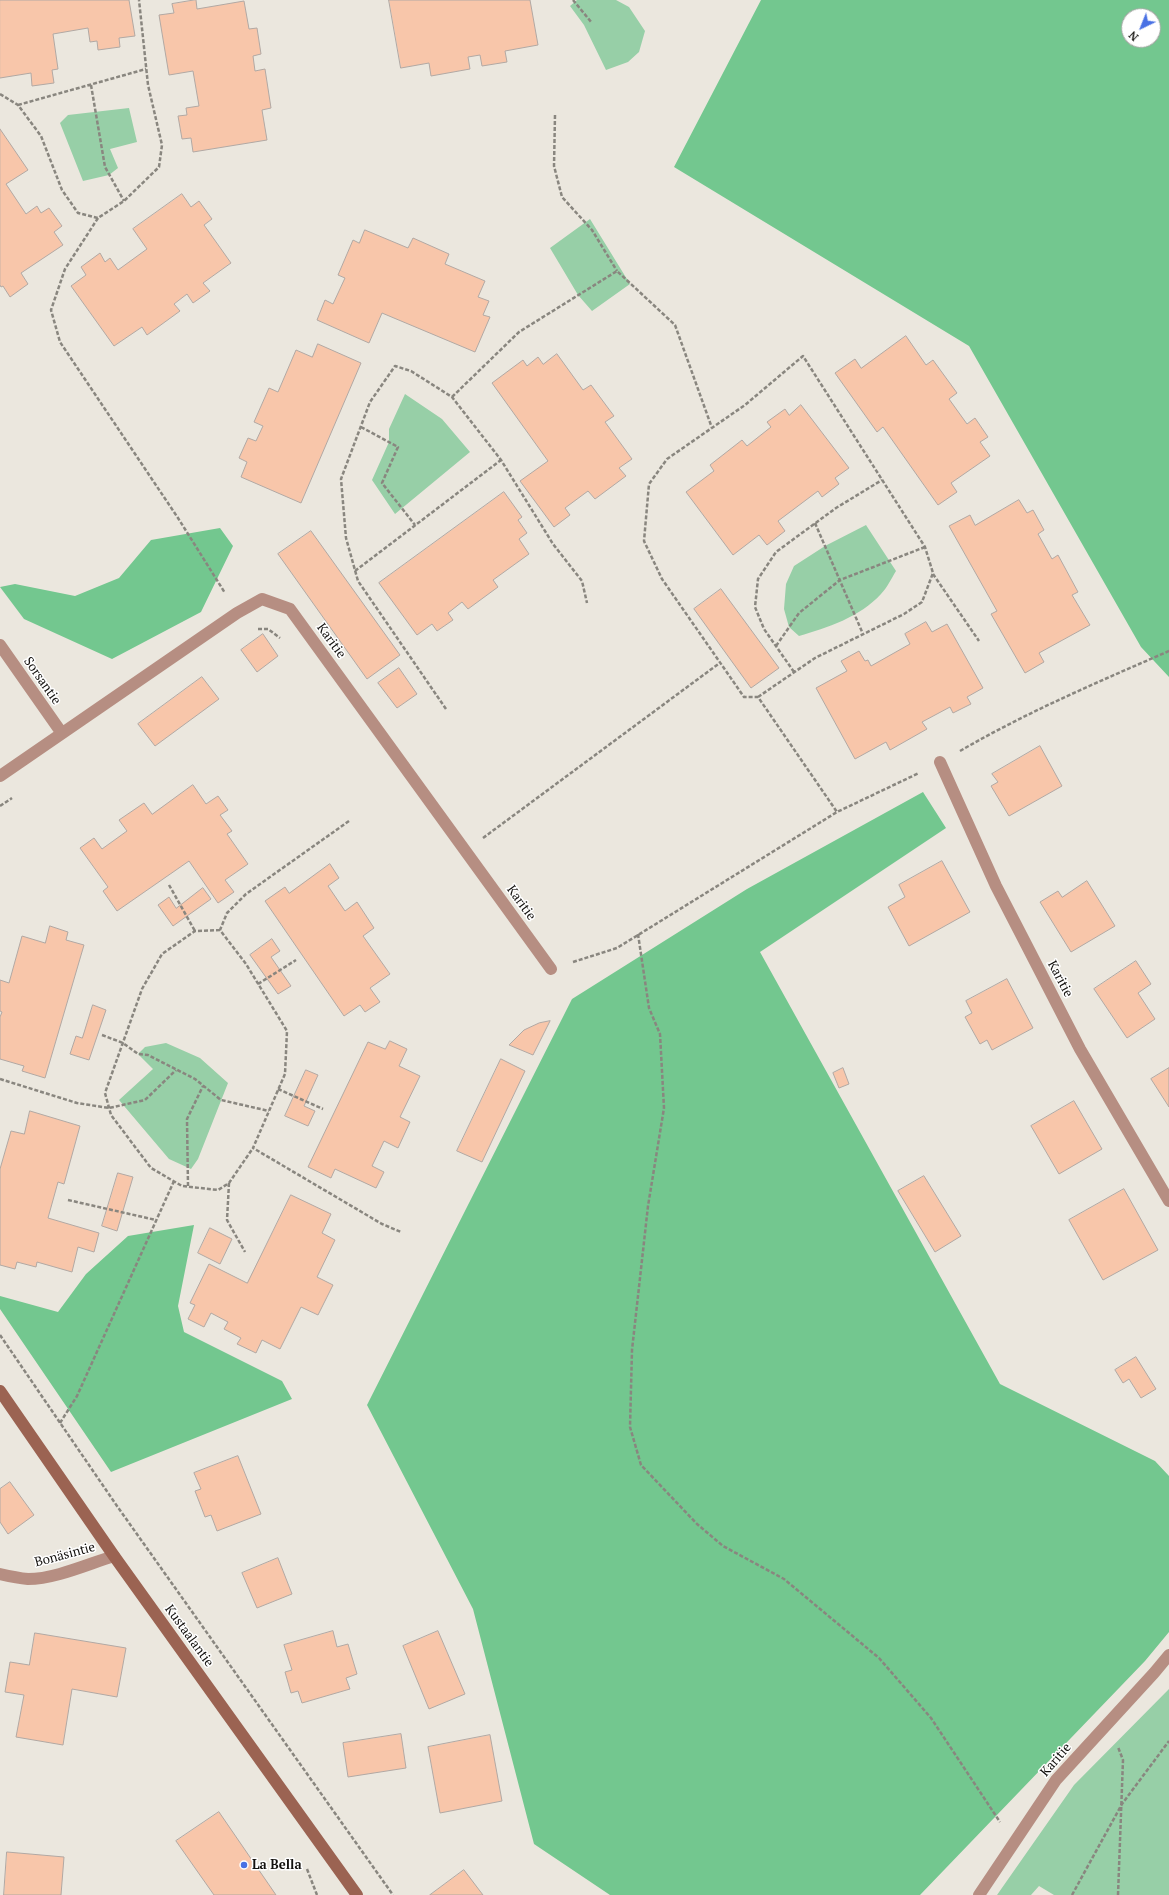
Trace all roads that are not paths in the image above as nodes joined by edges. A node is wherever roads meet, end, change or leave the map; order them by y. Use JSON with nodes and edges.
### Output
{"nodes":[{"id":1,"x":0,"y":645,"type":"edge"},
{"id":2,"x":61,"y":732,"type":"junction"},
{"id":3,"x":940,"y":762,"type":"road end"},
{"id":4,"x":0,"y":776,"type":"edge"},
{"id":5,"x":551,"y":969,"type":"road end"},
{"id":6,"x":1169,"y":1201,"type":"edge"},
{"id":7,"x":0,"y":1391,"type":"edge"},
{"id":8,"x":114,"y":1556,"type":"junction"},
{"id":9,"x":0,"y":1574,"type":"edge"},
{"id":10,"x":1169,"y":1655,"type":"edge"},
{"id":11,"x":357,"y":1895,"type":"edge"},
{"id":12,"x":979,"y":1895,"type":"edge"}],
"edges":[{"from":1,"to":2,"type":"street","name":"Sorsantie"},
{"from":2,"to":4,"type":"street","name":"Karitie"},
{"from":2,"to":5,"type":"street","name":"Karitie"},
{"from":3,"to":6,"type":"street","name":"Karitie"},
{"from":7,"to":8,"type":"main road","name":"Kustaalantie"},
{"from":8,"to":9,"type":"street","name":"Bonäsintie"},
{"from":8,"to":11,"type":"main road","name":"Kustaalantie"},
{"from":10,"to":12,"type":"street","name":"Karitie"}]}
